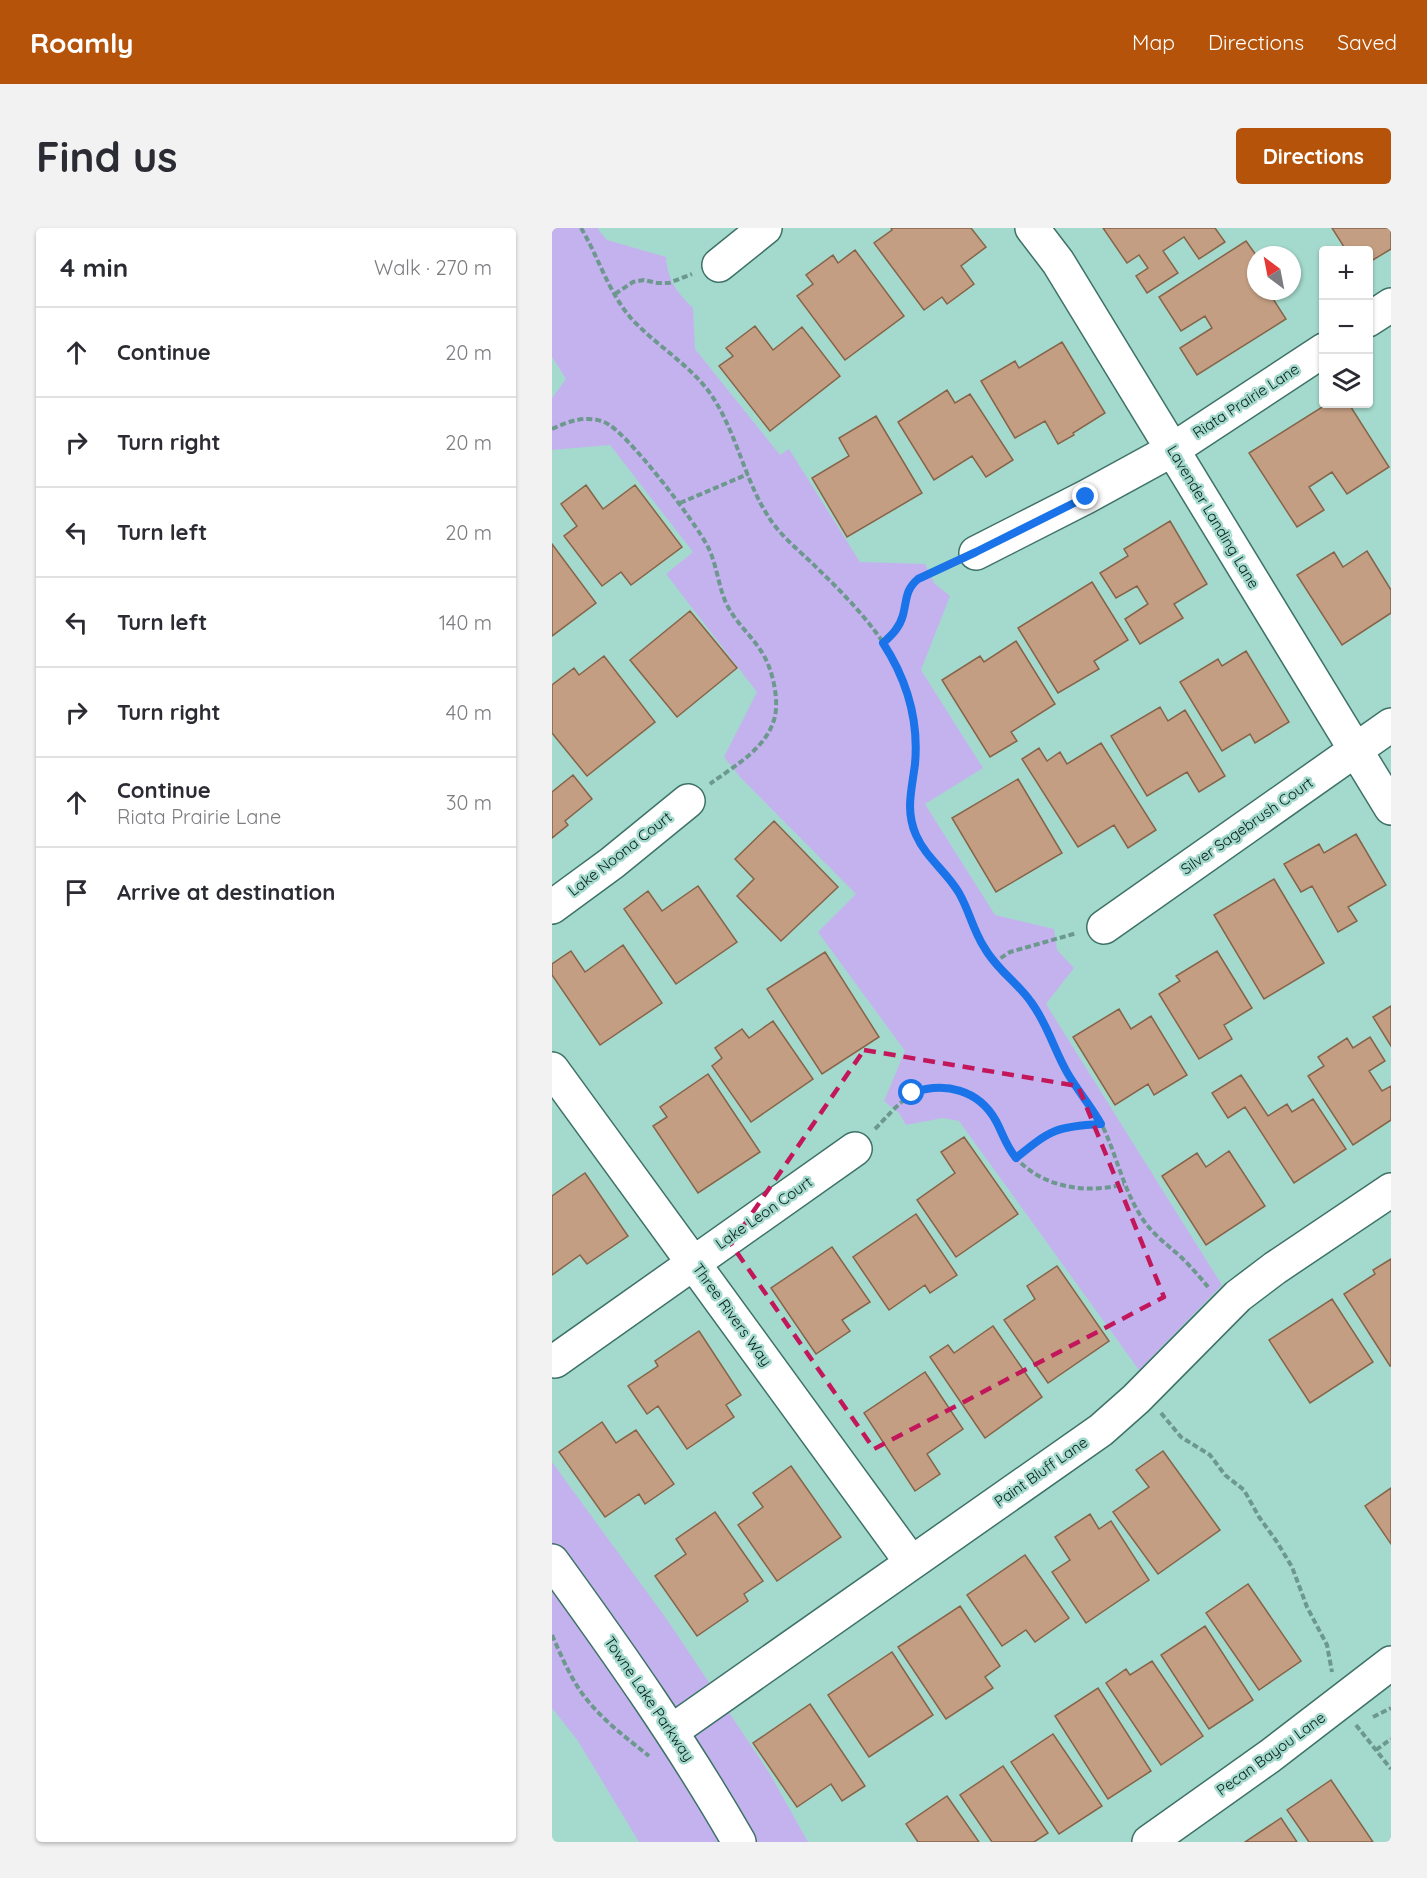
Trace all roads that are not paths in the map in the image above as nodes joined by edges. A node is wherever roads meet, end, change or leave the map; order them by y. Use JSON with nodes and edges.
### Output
{"nodes":[{"id":1,"x":765,"y":228,"type":"edge"},
{"id":2,"x":1032,"y":228,"type":"edge"},
{"id":3,"x":719,"y":265,"type":"road end"},
{"id":4,"x":1391,"y":305,"type":"edge"},
{"id":5,"x":1373,"y":317,"type":"edge"},
{"id":6,"x":1319,"y":353,"type":"edge"},
{"id":7,"x":1172,"y":450,"type":"junction"},
{"id":8,"x":976,"y":552,"type":"road end"},
{"id":9,"x":1391,"y":725,"type":"edge"},
{"id":10,"x":1356,"y":750,"type":"junction"},
{"id":11,"x":688,"y":801,"type":"road end"},
{"id":12,"x":1391,"y":808,"type":"edge"},
{"id":13,"x":552,"y":907,"type":"edge"},
{"id":14,"x":1104,"y":927,"type":"road end"},
{"id":15,"x":552,"y":1069,"type":"edge"},
{"id":16,"x":855,"y":1149,"type":"road end"},
{"id":17,"x":1391,"y":1190,"type":"edge"},
{"id":18,"x":694,"y":1263,"type":"junction"},
{"id":19,"x":555,"y":1360,"type":"dead end"},
{"id":20,"x":552,"y":1561,"type":"edge"},
{"id":21,"x":911,"y":1562,"type":"junction"},
{"id":22,"x":1391,"y":1663,"type":"edge"},
{"id":23,"x":672,"y":1731,"type":"junction"},
{"id":24,"x":739,"y":1842,"type":"edge"},
{"id":25,"x":1149,"y":1842,"type":"edge"}],
"edges":[{"from":1,"to":3,"type":"street"},
{"from":2,"to":7,"type":"street","name":"Lavender Landing Lane"},
{"from":4,"to":5,"type":"street"},
{"from":6,"to":7,"type":"street","name":"Riata Prairie Lane"},
{"from":7,"to":8,"type":"street","name":"Riata Prairie Lane"},
{"from":7,"to":10,"type":"street","name":"Lavender Landing Lane"},
{"from":9,"to":10,"type":"street","name":"Silver Sagebrush Court"},
{"from":10,"to":12,"type":"street","name":"Lavender Landing Lane"},
{"from":10,"to":14,"type":"street","name":"Silver Sagebrush Court"},
{"from":11,"to":13,"type":"street","name":"Lake Noona Court"},
{"from":15,"to":18,"type":"street","name":"Three Rivers Way"},
{"from":16,"to":18,"type":"street","name":"Lake Leon Court"},
{"from":17,"to":21,"type":"street","name":"Paint Bluff Lane"},
{"from":18,"to":19,"type":"street","name":"Lake Leon Court"},
{"from":18,"to":21,"type":"street","name":"Three Rivers Way"},
{"from":20,"to":23,"type":"street","name":"Towne Lake Parkway"},
{"from":21,"to":23,"type":"street","name":"Paint Bluff Lane"},
{"from":22,"to":25,"type":"street","name":"Pecan Bayou Lane"},
{"from":23,"to":24,"type":"street","name":"Towne Lake Parkway"}]}
